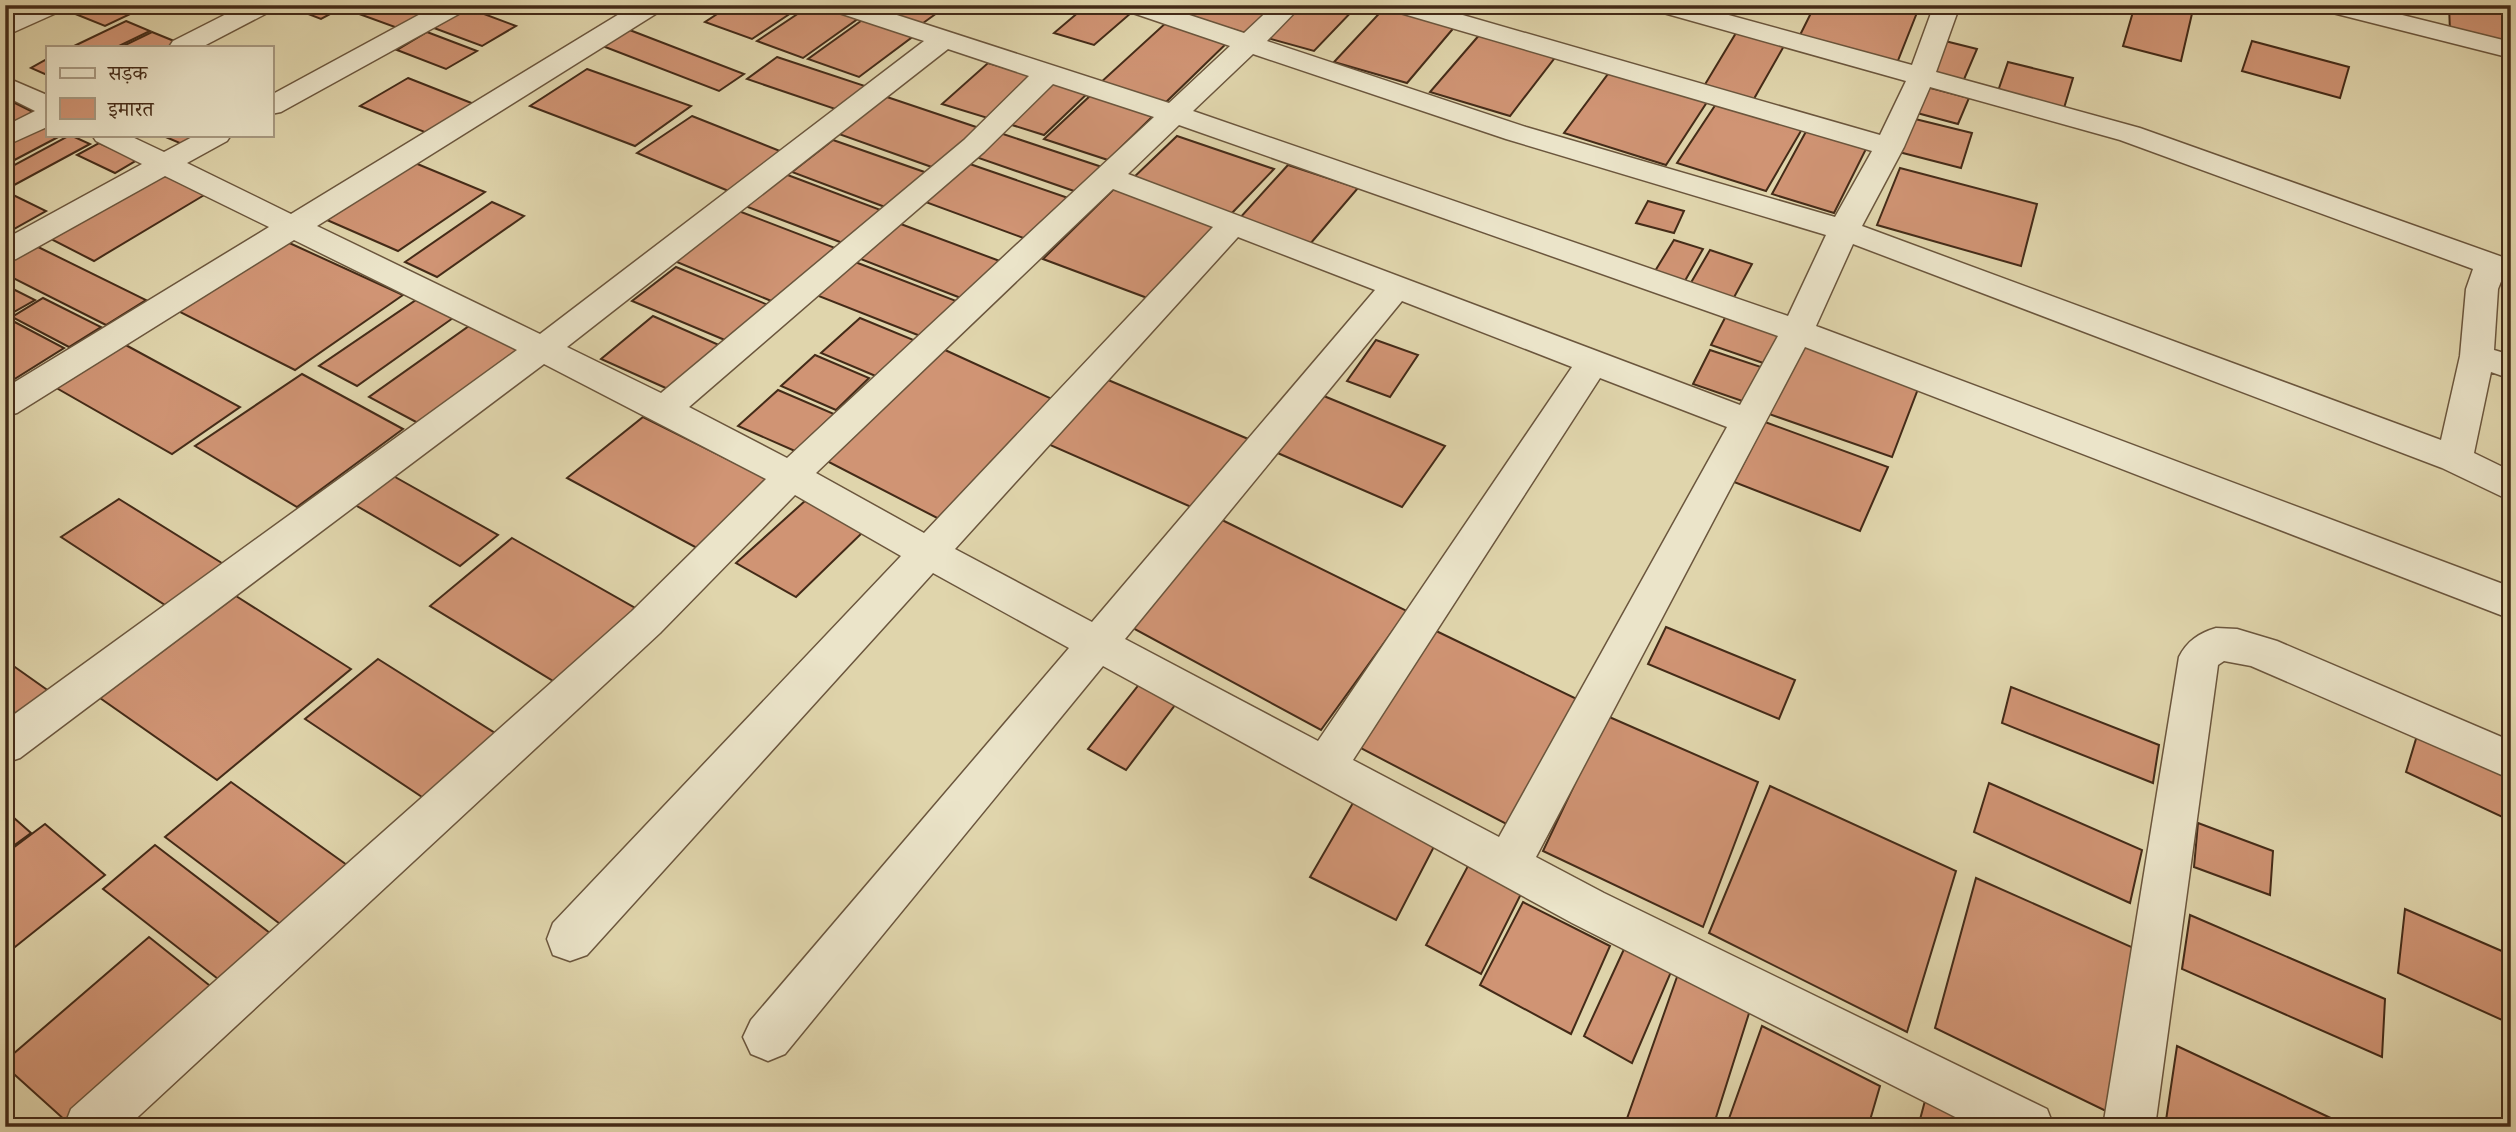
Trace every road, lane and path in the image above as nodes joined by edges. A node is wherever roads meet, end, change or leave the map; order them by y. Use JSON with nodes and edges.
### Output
{"nodes":[{"id":1,"x":54,"y":5,"type":"edge"},
{"id":2,"x":264,"y":5,"type":"edge"},
{"id":3,"x":457,"y":5,"type":"edge"},
{"id":4,"x":653,"y":5,"type":"edge"},
{"id":5,"x":839,"y":5,"type":"edge"},
{"id":6,"x":1133,"y":5,"type":"edge"},
{"id":7,"x":1289,"y":5,"type":"edge"},
{"id":8,"x":1399,"y":5,"type":"edge"},
{"id":9,"x":1662,"y":5,"type":"edge"},
{"id":10,"x":1947,"y":5,"type":"edge"},
{"id":11,"x":2330,"y":5,"type":"edge"},
{"id":12,"x":2437,"y":18,"type":"edge"},
{"id":13,"x":5,"y":28,"type":"edge"},
{"id":14,"x":943,"y":40,"type":"junction"},
{"id":15,"x":1250,"y":42,"type":"junction"},
{"id":16,"x":184,"y":46,"type":"edge"},
{"id":17,"x":2511,"y":50,"type":"edge"},
{"id":18,"x":1047,"y":74,"type":"junction"},
{"id":19,"x":1921,"y":77,"type":"junction"},
{"id":20,"x":5,"y":85,"type":"edge"},
{"id":21,"x":273,"y":105,"type":"edge"},
{"id":22,"x":46,"y":106,"type":"edge"},
{"id":23,"x":1174,"y":114,"type":"junction"},
{"id":24,"x":46,"y":116,"type":"edge"},
{"id":25,"x":108,"y":136,"type":"edge"},
{"id":26,"x":216,"y":136,"type":"edge"},
{"id":27,"x":5,"y":137,"type":"edge"},
{"id":28,"x":1889,"y":147,"type":"junction"},
{"id":29,"x":164,"y":163,"type":"junction"},
{"id":30,"x":1110,"y":177,"type":"junction"},
{"id":31,"x":1233,"y":224,"type":"junction"},
{"id":32,"x":293,"y":227,"type":"junction"},
{"id":33,"x":1844,"y":230,"type":"junction"},
{"id":34,"x":5,"y":252,"type":"edge"},
{"id":35,"x":2501,"y":267,"type":"edge"},
{"id":36,"x":1396,"y":287,"type":"junction"},
{"id":37,"x":1797,"y":331,"type":"junction"},
{"id":38,"x":542,"y":349,"type":"junction"},
{"id":39,"x":2477,"y":356,"type":"junction"},
{"id":40,"x":1593,"y":362,"type":"junction"},
{"id":41,"x":2511,"y":367,"type":"edge"},
{"id":42,"x":5,"y":404,"type":"edge"},
{"id":43,"x":663,"y":410,"type":"junction"},
{"id":44,"x":1747,"y":421,"type":"junction"},
{"id":45,"x":2455,"y":459,"type":"junction"},
{"id":46,"x":792,"y":476,"type":"junction"},
{"id":47,"x":2511,"y":487,"type":"edge"},
{"id":48,"x":930,"y":554,"type":"junction"},
{"id":49,"x":2511,"y":603,"type":"edge"},
{"id":50,"x":1097,"y":644,"type":"junction"},
{"id":51,"x":5,"y":745,"type":"edge"},
{"id":52,"x":2511,"y":761,"type":"edge"},
{"id":53,"x":1325,"y":766,"type":"junction"},
{"id":54,"x":1508,"y":865,"type":"junction"},
{"id":55,"x":570,"y":939,"type":"dead end"},
{"id":56,"x":768,"y":1037,"type":"dead end"},
{"id":57,"x":89,"y":1127,"type":"edge"},
{"id":58,"x":2029,"y":1127,"type":"edge"},
{"id":59,"x":2129,"y":1127,"type":"edge"}],
"edges":[{"from":1,"to":13,"type":"street"},
{"from":2,"to":16,"type":"street"},
{"from":3,"to":21,"type":"street"},
{"from":4,"to":32,"type":"street"},
{"from":5,"to":14,"type":"street"},
{"from":6,"to":15,"type":"street"},
{"from":7,"to":15,"type":"street"},
{"from":8,"to":28,"type":"street"},
{"from":9,"to":19,"type":"street"},
{"from":10,"to":19,"type":"street"},
{"from":11,"to":12,"type":"street"},
{"from":12,"to":17,"type":"street"},
{"from":14,"to":18,"type":"street"},
{"from":14,"to":38,"type":"street"},
{"from":15,"to":23,"type":"street"},
{"from":15,"to":33,"type":"street"},
{"from":18,"to":23,"type":"street"},
{"from":18,"to":43,"type":"street"},
{"from":19,"to":28,"type":"street"},
{"from":19,"to":35,"type":"street"},
{"from":20,"to":22,"type":"street"},
{"from":23,"to":30,"type":"street"},
{"from":23,"to":37,"type":"street"},
{"from":24,"to":27,"type":"street"},
{"from":25,"to":29,"type":"street"},
{"from":26,"to":29,"type":"street"},
{"from":28,"to":33,"type":"street"},
{"from":29,"to":32,"type":"street"},
{"from":29,"to":34,"type":"street"},
{"from":30,"to":31,"type":"street"},
{"from":30,"to":46,"type":"street"},
{"from":31,"to":36,"type":"street"},
{"from":31,"to":48,"type":"street"},
{"from":32,"to":38,"type":"street"},
{"from":32,"to":42,"type":"street"},
{"from":33,"to":37,"type":"street"},
{"from":33,"to":45,"type":"street"},
{"from":35,"to":39,"type":"street"},
{"from":36,"to":40,"type":"street"},
{"from":36,"to":50,"type":"street"},
{"from":37,"to":44,"type":"street"},
{"from":37,"to":49,"type":"street"},
{"from":38,"to":43,"type":"street"},
{"from":38,"to":51,"type":"street"},
{"from":39,"to":41,"type":"street"},
{"from":39,"to":45,"type":"street"},
{"from":40,"to":44,"type":"street"},
{"from":40,"to":53,"type":"street"},
{"from":43,"to":46,"type":"street"},
{"from":44,"to":54,"type":"street"},
{"from":45,"to":47,"type":"street"},
{"from":46,"to":48,"type":"street"},
{"from":46,"to":57,"type":"street"},
{"from":48,"to":50,"type":"street"},
{"from":48,"to":55,"type":"street"},
{"from":50,"to":53,"type":"street"},
{"from":50,"to":56,"type":"street"},
{"from":52,"to":59,"type":"street"},
{"from":53,"to":54,"type":"street"},
{"from":54,"to":58,"type":"street"}]}
